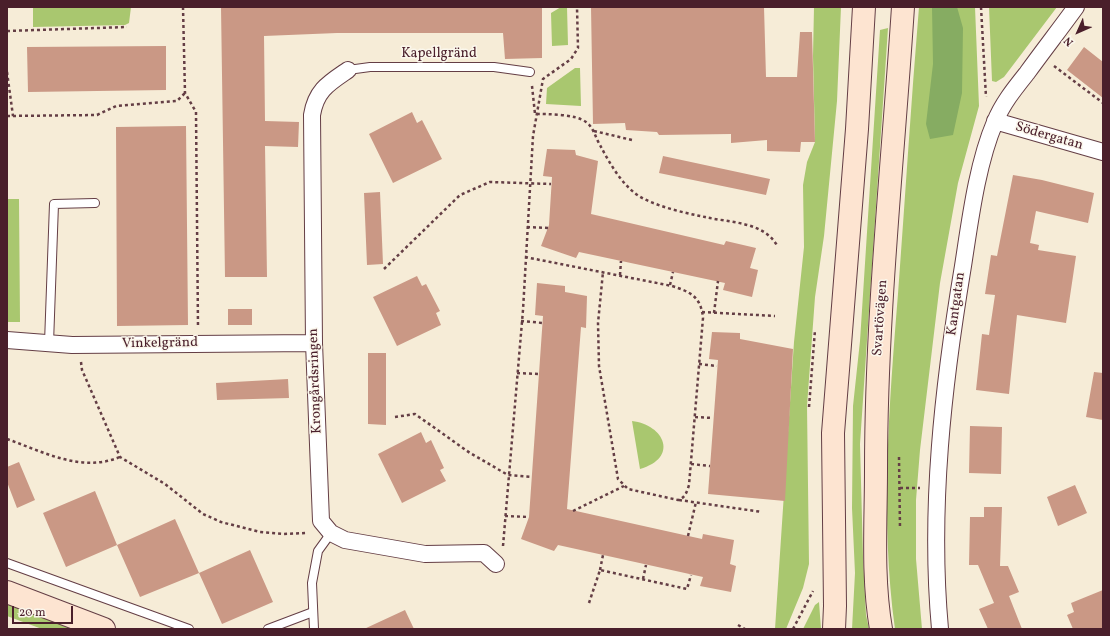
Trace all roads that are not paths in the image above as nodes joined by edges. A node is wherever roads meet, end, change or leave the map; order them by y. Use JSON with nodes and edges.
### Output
{"nodes":[{"id":1,"x":864,"y":7,"type":"edge"},
{"id":2,"x":903,"y":7,"type":"edge"},
{"id":3,"x":1076,"y":7,"type":"edge"},
{"id":4,"x":348,"y":70,"type":"joint"},
{"id":5,"x":530,"y":72,"type":"road end"},
{"id":6,"x":995,"y":121,"type":"junction"},
{"id":7,"x":1103,"y":152,"type":"edge"},
{"id":8,"x":95,"y":204,"type":"dead end"},
{"id":9,"x":7,"y":340,"type":"edge"},
{"id":10,"x":48,"y":343,"type":"junction"},
{"id":11,"x":314,"y":344,"type":"junction"},
{"id":12,"x":323,"y":533,"type":"junction"},
{"id":13,"x":7,"y":563,"type":"edge"},
{"id":14,"x":496,"y":564,"type":"road end"},
{"id":15,"x":7,"y":592,"type":"edge"},
{"id":16,"x":313,"y":612,"type":"junction"},
{"id":17,"x":104,"y":629,"type":"edge"},
{"id":18,"x":189,"y":629,"type":"edge"},
{"id":19,"x":268,"y":629,"type":"edge"},
{"id":20,"x":314,"y":629,"type":"edge"},
{"id":21,"x":834,"y":629,"type":"edge"},
{"id":22,"x":881,"y":629,"type":"edge"},
{"id":23,"x":940,"y":629,"type":"edge"}],
"edges":[{"from":1,"to":21,"type":"main road"},
{"from":2,"to":22,"type":"main road","name":"Svartövägen"},
{"from":3,"to":6,"type":"street","name":"Kantgatan"},
{"from":4,"to":5,"type":"lane","name":"Kapellgränd"},
{"from":4,"to":11,"type":"street","name":"Krongårdsringen"},
{"from":6,"to":7,"type":"street","name":"Södergatan"},
{"from":6,"to":23,"type":"street","name":"Kantgatan"},
{"from":8,"to":10,"type":"lane"},
{"from":9,"to":10,"type":"street","name":"Vinkelgränd"},
{"from":10,"to":11,"type":"street","name":"Vinkelgränd"},
{"from":11,"to":12,"type":"street","name":"Krongårdsringen"},
{"from":12,"to":14,"type":"street"},
{"from":12,"to":16,"type":"lane"},
{"from":13,"to":18,"type":"lane"},
{"from":15,"to":17,"type":"main road"},
{"from":16,"to":19,"type":"lane"},
{"from":16,"to":20,"type":"lane"}]}
